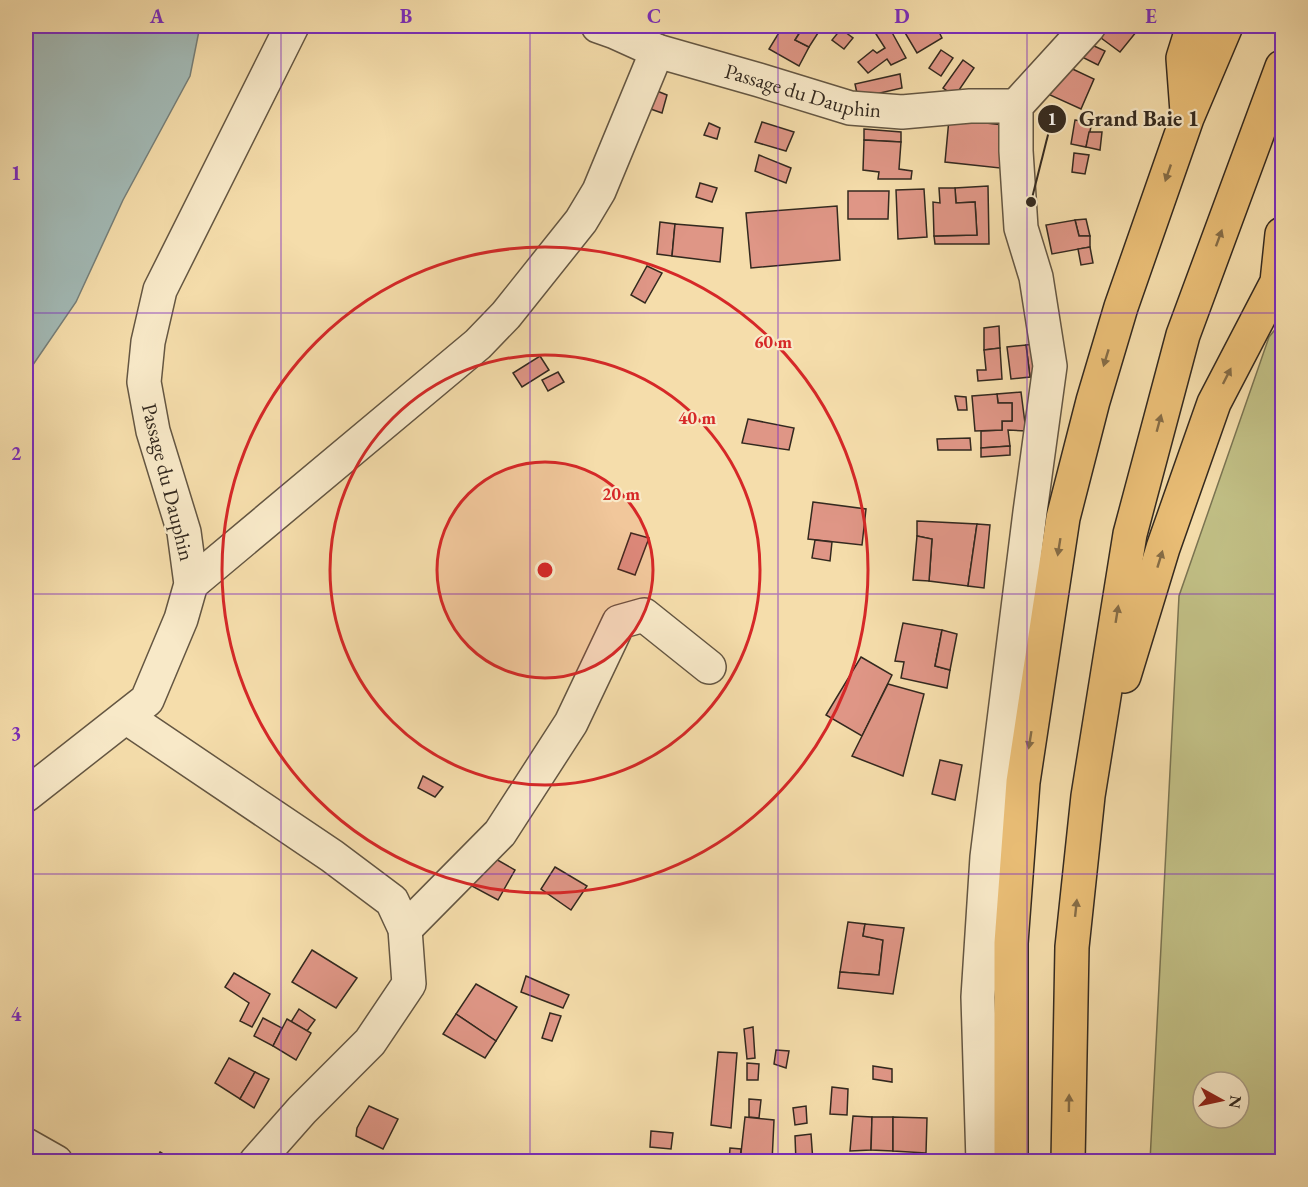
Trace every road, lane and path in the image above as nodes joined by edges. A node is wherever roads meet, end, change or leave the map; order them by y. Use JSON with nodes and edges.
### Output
{"nodes":[{"id":1,"x":292,"y":26,"type":"edge"},
{"id":2,"x":598,"y":26,"type":"edge"},
{"id":3,"x":1089,"y":26,"type":"edge"},
{"id":4,"x":1193,"y":26,"type":"edge"},
{"id":5,"x":1226,"y":26,"type":"edge"},
{"id":6,"x":657,"y":51,"type":"junction"},
{"id":7,"x":1282,"y":67,"type":"edge"},
{"id":8,"x":1016,"y":105,"type":"junction"},
{"id":9,"x":1187,"y":118,"type":"junction"},
{"id":10,"x":1282,"y":234,"type":"edge"},
{"id":11,"x":191,"y":584,"type":"junction"},
{"id":12,"x":709,"y":667,"type":"dead end"},
{"id":13,"x":126,"y":717,"type":"junction"},
{"id":14,"x":26,"y":795,"type":"edge"},
{"id":15,"x":1088,"y":796,"type":"junction"},
{"id":16,"x":405,"y":929,"type":"junction"},
{"id":17,"x":26,"y":1145,"type":"edge"},
{"id":18,"x":56,"y":1161,"type":"edge"},
{"id":19,"x":256,"y":1161,"type":"edge"},
{"id":20,"x":983,"y":1161,"type":"edge"},
{"id":21,"x":1011,"y":1161,"type":"edge"},
{"id":22,"x":1068,"y":1161,"type":"edge"}],
"edges":[{"from":1,"to":11,"type":"street","name":"Passage du Dauphin"},
{"from":2,"to":6,"type":"street","name":"Passage du Dauphin"},
{"from":3,"to":8,"type":"street"},
{"from":4,"to":9,"type":"highway"},
{"from":5,"to":9,"type":"highway"},
{"from":6,"to":8,"type":"street","name":"Passage du Dauphin"},
{"from":6,"to":11,"type":"street"},
{"from":15,"to":7,"type":"highway","one_way":true},
{"from":8,"to":20,"type":"street"},
{"from":9,"to":21,"type":"highway","one_way":true},
{"from":15,"to":10,"type":"highway","one_way":true},
{"from":11,"to":13,"type":"street","name":"Passage du Dauphin"},
{"from":12,"to":16,"type":"street"},
{"from":13,"to":14,"type":"street","name":"Passage du Dauphin"},
{"from":13,"to":16,"type":"street"},
{"from":22,"to":15,"type":"highway","one_way":true},
{"from":16,"to":19,"type":"street"},
{"from":17,"to":18,"type":"street"}]}
